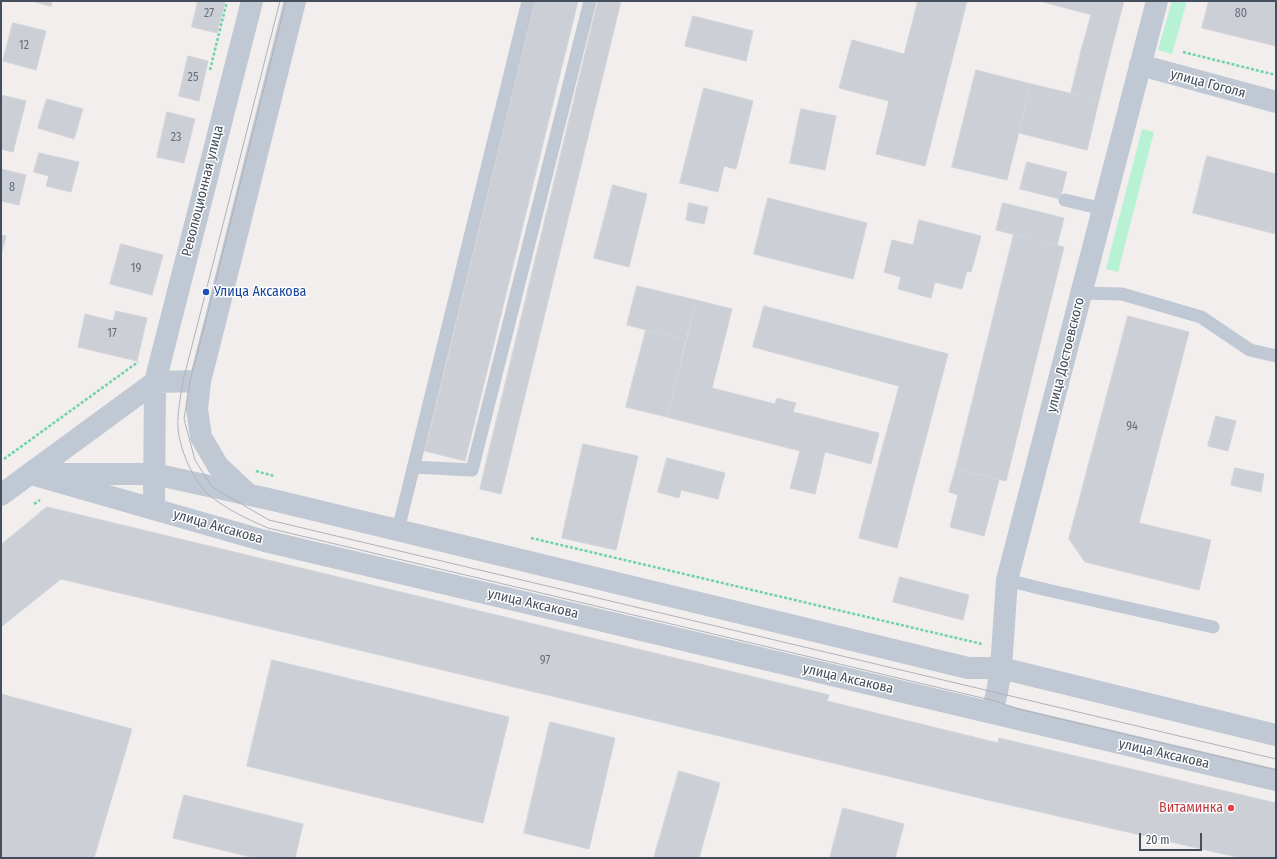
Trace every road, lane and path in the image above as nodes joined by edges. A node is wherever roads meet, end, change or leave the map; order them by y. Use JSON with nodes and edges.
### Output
{"nodes":[{"id":1,"x":227,"y":1,"type":"edge"},
{"id":2,"x":252,"y":1,"type":"edge"},
{"id":3,"x":295,"y":1,"type":"edge"},
{"id":4,"x":528,"y":1,"type":"edge"},
{"id":5,"x":590,"y":1,"type":"edge"},
{"id":6,"x":1157,"y":1,"type":"edge"},
{"id":7,"x":1183,"y":52,"type":"dead end"},
{"id":8,"x":1140,"y":66,"type":"junction"},
{"id":9,"x":1276,"y":75,"type":"edge"},
{"id":10,"x":208,"y":77,"type":"dead end"},
{"id":11,"x":1276,"y":102,"type":"edge"},
{"id":12,"x":1065,"y":200,"type":"dead end"},
{"id":13,"x":1104,"y":209,"type":"junction"},
{"id":14,"x":1082,"y":293,"type":"junction"},
{"id":15,"x":1276,"y":356,"type":"edge"},
{"id":16,"x":138,"y":362,"type":"dead end"},
{"id":17,"x":200,"y":381,"type":"junction"},
{"id":18,"x":155,"y":382,"type":"junction"},
{"id":19,"x":4,"y":459,"type":"dead end"},
{"id":20,"x":414,"y":467,"type":"junction"},
{"id":21,"x":31,"y":474,"type":"junction"},
{"id":22,"x":154,"y":474,"type":"junction"},
{"id":23,"x":1,"y":495,"type":"edge"},
{"id":24,"x":249,"y":495,"type":"junction"},
{"id":25,"x":154,"y":508,"type":"junction"},
{"id":26,"x":398,"y":530,"type":"junction"},
{"id":27,"x":1008,"y":580,"type":"junction"},
{"id":28,"x":1212,"y":627,"type":"dead end"},
{"id":29,"x":1001,"y":668,"type":"junction"},
{"id":30,"x":992,"y":713,"type":"junction"},
{"id":31,"x":1276,"y":735,"type":"edge"},
{"id":32,"x":1276,"y":780,"type":"edge"}],
"edges":[{"from":1,"to":10,"type":"path"},
{"from":2,"to":18,"type":"street","name":"Революционная улица"},
{"from":3,"to":17,"type":"street"},
{"from":4,"to":20,"type":"lane"},
{"from":5,"to":20,"type":"lane"},
{"from":6,"to":8,"type":"street","name":"улица Достоевского"},
{"from":7,"to":9,"type":"path"},
{"from":8,"to":11,"type":"street","name":"улица Гоголя"},
{"from":8,"to":13,"type":"street","name":"улица Достоевского"},
{"from":12,"to":13,"type":"lane"},
{"from":13,"to":14,"type":"street","name":"улица Достоевского"},
{"from":14,"to":15,"type":"lane"},
{"from":14,"to":27,"type":"street","name":"улица Достоевского"},
{"from":16,"to":19,"type":"path"},
{"from":17,"to":18,"type":"street"},
{"from":17,"to":24,"type":"street"},
{"from":18,"to":21,"type":"street"},
{"from":18,"to":22,"type":"street","name":"Революционная улица"},
{"from":20,"to":26,"type":"lane"},
{"from":21,"to":22,"type":"street"},
{"from":21,"to":23,"type":"street"},
{"from":21,"to":25,"type":"street","name":"улица Аксакова"},
{"from":22,"to":24,"type":"street"},
{"from":22,"to":25,"type":"street","name":"Революционная улица"},
{"from":24,"to":26,"type":"street"},
{"from":25,"to":30,"type":"street","name":"улица Аксакова"},
{"from":26,"to":29,"type":"street"},
{"from":27,"to":28,"type":"lane"},
{"from":27,"to":29,"type":"street","name":"улица Достоевского"},
{"from":29,"to":30,"type":"street","name":"улица Достоевского"},
{"from":29,"to":31,"type":"street"},
{"from":30,"to":32,"type":"street","name":"улица Аксакова"}]}
